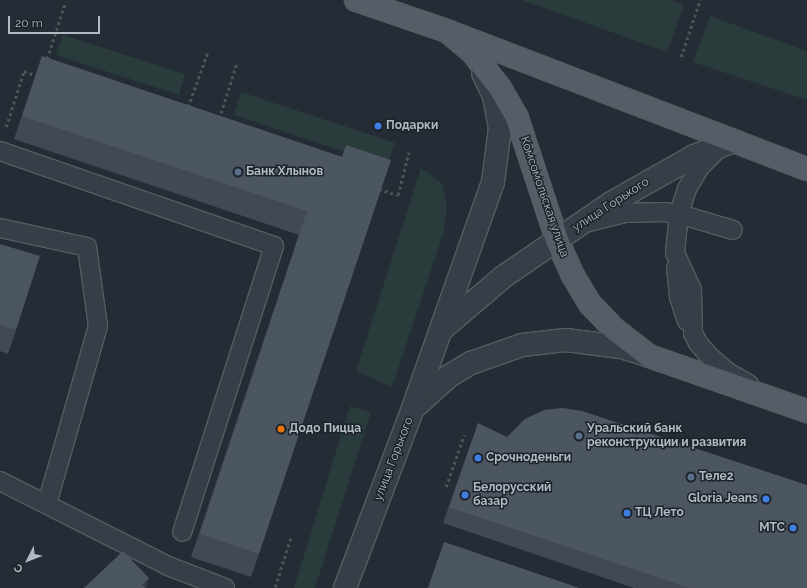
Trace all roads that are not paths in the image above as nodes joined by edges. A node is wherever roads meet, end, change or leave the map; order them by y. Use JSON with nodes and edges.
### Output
{"nodes":[{"id":1,"x":356,"y":0,"type":"edge"},
{"id":2,"x":447,"y":31,"type":"junction"},
{"id":3,"x":473,"y":52,"type":"junction"},
{"id":4,"x":728,"y":143,"type":"junction"},
{"id":5,"x":0,"y":151,"type":"edge"},
{"id":6,"x":807,"y":169,"type":"edge"},
{"id":7,"x":680,"y":214,"type":"junction"},
{"id":8,"x":0,"y":228,"type":"edge"},
{"id":9,"x":733,"y":230,"type":"dead end"},
{"id":10,"x":565,"y":235,"type":"junction"},
{"id":11,"x":441,"y":330,"type":"junction"},
{"id":12,"x":650,"y":356,"type":"junction"},
{"id":13,"x":777,"y":400,"type":"junction"},
{"id":14,"x":413,"y":408,"type":"junction"},
{"id":15,"x":807,"y":411,"type":"edge"},
{"id":16,"x":0,"y":481,"type":"edge"},
{"id":17,"x":47,"y":504,"type":"junction"},
{"id":18,"x":182,"y":532,"type":"dead end"},
{"id":19,"x":225,"y":588,"type":"edge"},
{"id":20,"x":345,"y":588,"type":"edge"}],
"edges":[{"from":1,"to":2,"type":"main road","name":"Комсомольская улица"},
{"from":2,"to":3,"type":"main road","name":"Комсомольская улица"},
{"from":2,"to":4,"type":"main road","name":"Комсомольская улица"},
{"from":3,"to":10,"type":"main road","name":"Комсомольская улица"},
{"from":3,"to":11,"type":"street","name":"улица Горького"},
{"from":4,"to":6,"type":"main road","name":"Комсомольская улица"},
{"from":4,"to":7,"type":"lane"},
{"from":4,"to":10,"type":"street","name":"улица Горького"},
{"from":5,"to":18,"type":"lane"},
{"from":7,"to":9,"type":"lane"},
{"from":7,"to":10,"type":"lane"},
{"from":7,"to":13,"type":"lane"},
{"from":8,"to":17,"type":"lane"},
{"from":10,"to":11,"type":"street","name":"улица Горького"},
{"from":10,"to":12,"type":"main road","name":"Комсомольская улица"},
{"from":11,"to":14,"type":"street","name":"улица Горького"},
{"from":12,"to":13,"type":"main road","name":"Комсомольская улица"},
{"from":12,"to":14,"type":"street","name":"Комсомольская улица"},
{"from":13,"to":15,"type":"main road","name":"Комсомольская улица"},
{"from":14,"to":20,"type":"street","name":"улица Горького"},
{"from":16,"to":17,"type":"lane"},
{"from":17,"to":19,"type":"lane"}]}
